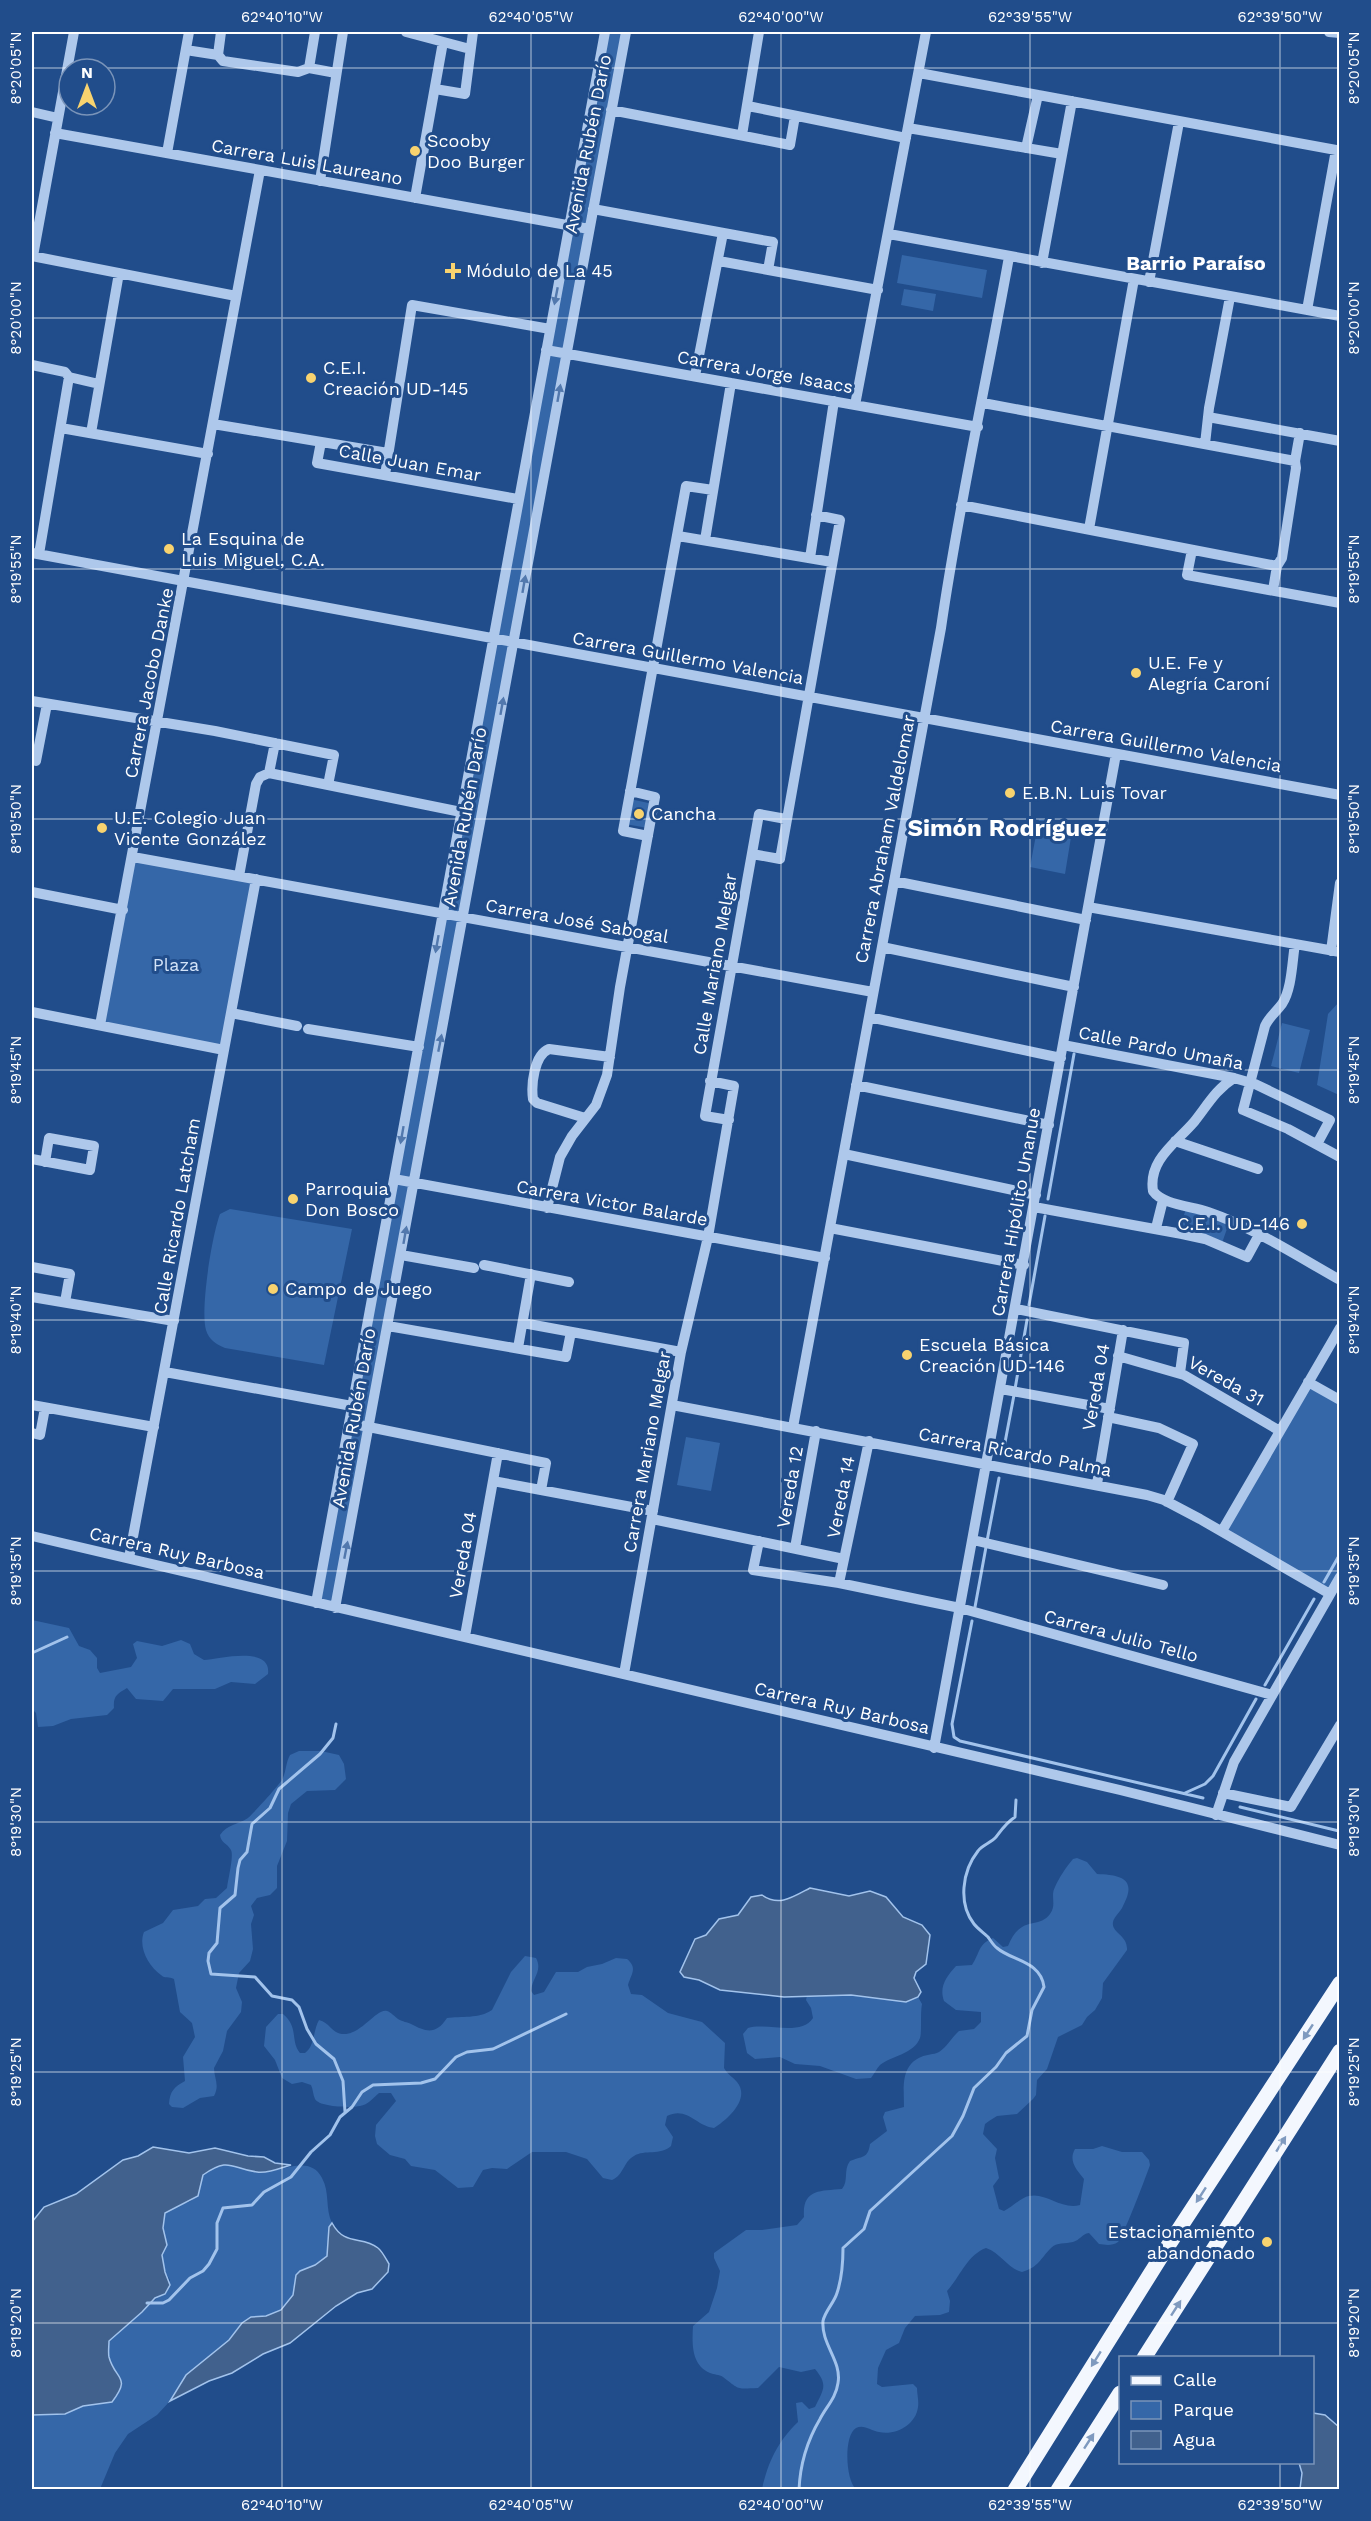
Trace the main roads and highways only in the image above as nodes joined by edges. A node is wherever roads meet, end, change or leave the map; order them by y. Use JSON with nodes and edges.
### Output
{"nodes":[{"id":1,"x":1340,"y":1983,"type":"edge"},
{"id":2,"x":1340,"y":2051,"type":"edge"},
{"id":3,"x":1145,"y":2356,"type":"edge"},
{"id":4,"x":1119,"y":2395,"type":"edge"},
{"id":5,"x":1015,"y":2490,"type":"edge"},
{"id":6,"x":1058,"y":2490,"type":"edge"}],
"edges":[{"from":1,"to":5,"type":"main road","one_way":true},
{"from":3,"to":2,"type":"main road","one_way":true},
{"from":6,"to":4,"type":"main road","one_way":true}]}
